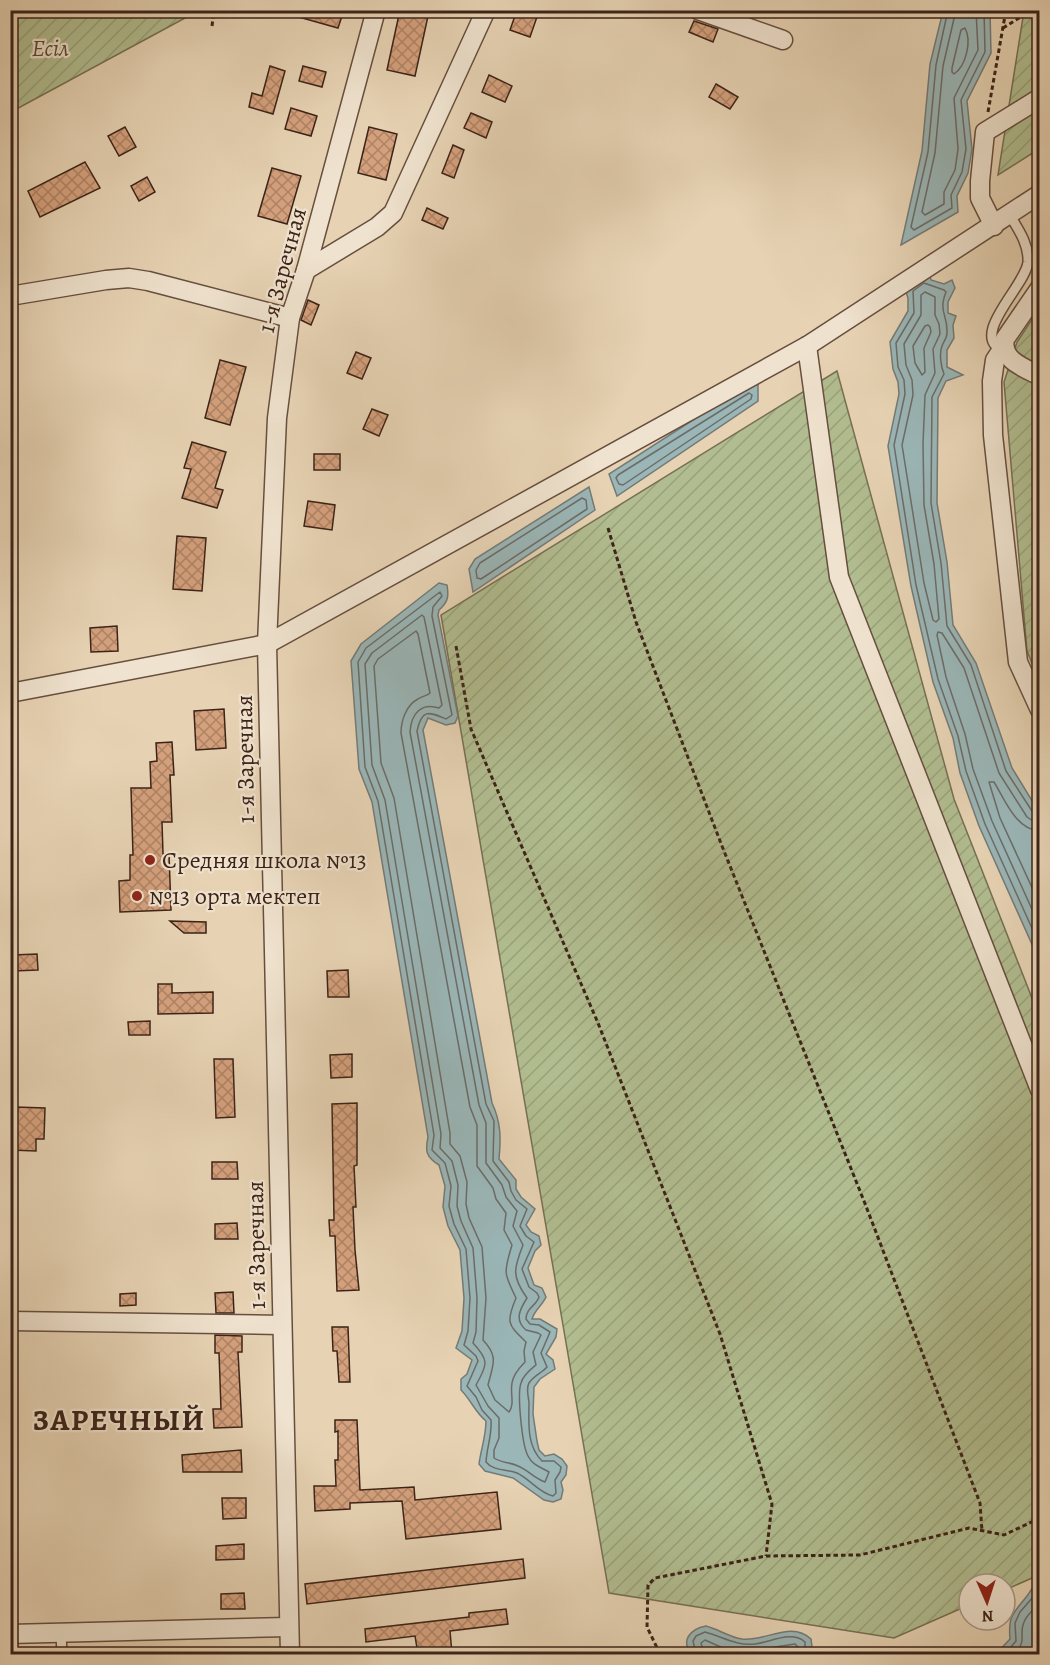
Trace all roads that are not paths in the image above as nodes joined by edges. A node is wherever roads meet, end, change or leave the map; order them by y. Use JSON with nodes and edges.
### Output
{"nodes":[{"id":1,"x":376,"y":10,"type":"edge"},
{"id":2,"x":486,"y":10,"type":"edge"},
{"id":3,"x":698,"y":10,"type":"edge"},
{"id":4,"x":783,"y":40,"type":"dead end"},
{"id":5,"x":1040,"y":98,"type":"edge"},
{"id":6,"x":1040,"y":194,"type":"edge"},
{"id":7,"x":1009,"y":214,"type":"junction"},
{"id":8,"x":994,"y":226,"type":"junction"},
{"id":9,"x":306,"y":270,"type":"junction"},
{"id":10,"x":1040,"y":288,"type":"edge"},
{"id":11,"x":10,"y":296,"type":"edge"},
{"id":12,"x":290,"y":318,"type":"junction"},
{"id":13,"x":807,"y":346,"type":"junction"},
{"id":14,"x":1004,"y":351,"type":"junction"},
{"id":15,"x":1040,"y":376,"type":"edge"},
{"id":16,"x":267,"y":644,"type":"junction"},
{"id":17,"x":10,"y":693,"type":"edge"},
{"id":18,"x":1040,"y":710,"type":"edge"},
{"id":19,"x":1040,"y":1090,"type":"edge"},
{"id":20,"x":10,"y":1321,"type":"edge"},
{"id":21,"x":282,"y":1325,"type":"junction"},
{"id":22,"x":288,"y":1627,"type":"junction"},
{"id":23,"x":10,"y":1634,"type":"edge"},
{"id":24,"x":61,"y":1634,"type":"junction"},
{"id":25,"x":62,"y":1654,"type":"edge"},
{"id":26,"x":290,"y":1654,"type":"edge"}],
"edges":[{"from":1,"to":9,"type":"street","name":"1-я Заречная"},
{"from":2,"to":9,"type":"street"},
{"from":3,"to":4,"type":"street"},
{"from":5,"to":8,"type":"street"},
{"from":6,"to":7,"type":"street"},
{"from":7,"to":8,"type":"street"},
{"from":7,"to":14,"type":"lane"},
{"from":8,"to":13,"type":"street"},
{"from":9,"to":12,"type":"street","name":"1-я Заречная"},
{"from":10,"to":14,"type":"street"},
{"from":11,"to":12,"type":"street"},
{"from":12,"to":16,"type":"street","name":"1-я Заречная"},
{"from":13,"to":16,"type":"street"},
{"from":13,"to":19,"type":"street"},
{"from":14,"to":15,"type":"street"},
{"from":14,"to":18,"type":"street"},
{"from":16,"to":17,"type":"street"},
{"from":16,"to":21,"type":"street","name":"1-я Заречная"},
{"from":20,"to":21,"type":"street"},
{"from":21,"to":22,"type":"street","name":"1-я Заречная"},
{"from":22,"to":24,"type":"street"},
{"from":22,"to":26,"type":"street","name":"1-я Заречная"},
{"from":23,"to":24,"type":"street"},
{"from":24,"to":25,"type":"lane"}]}
